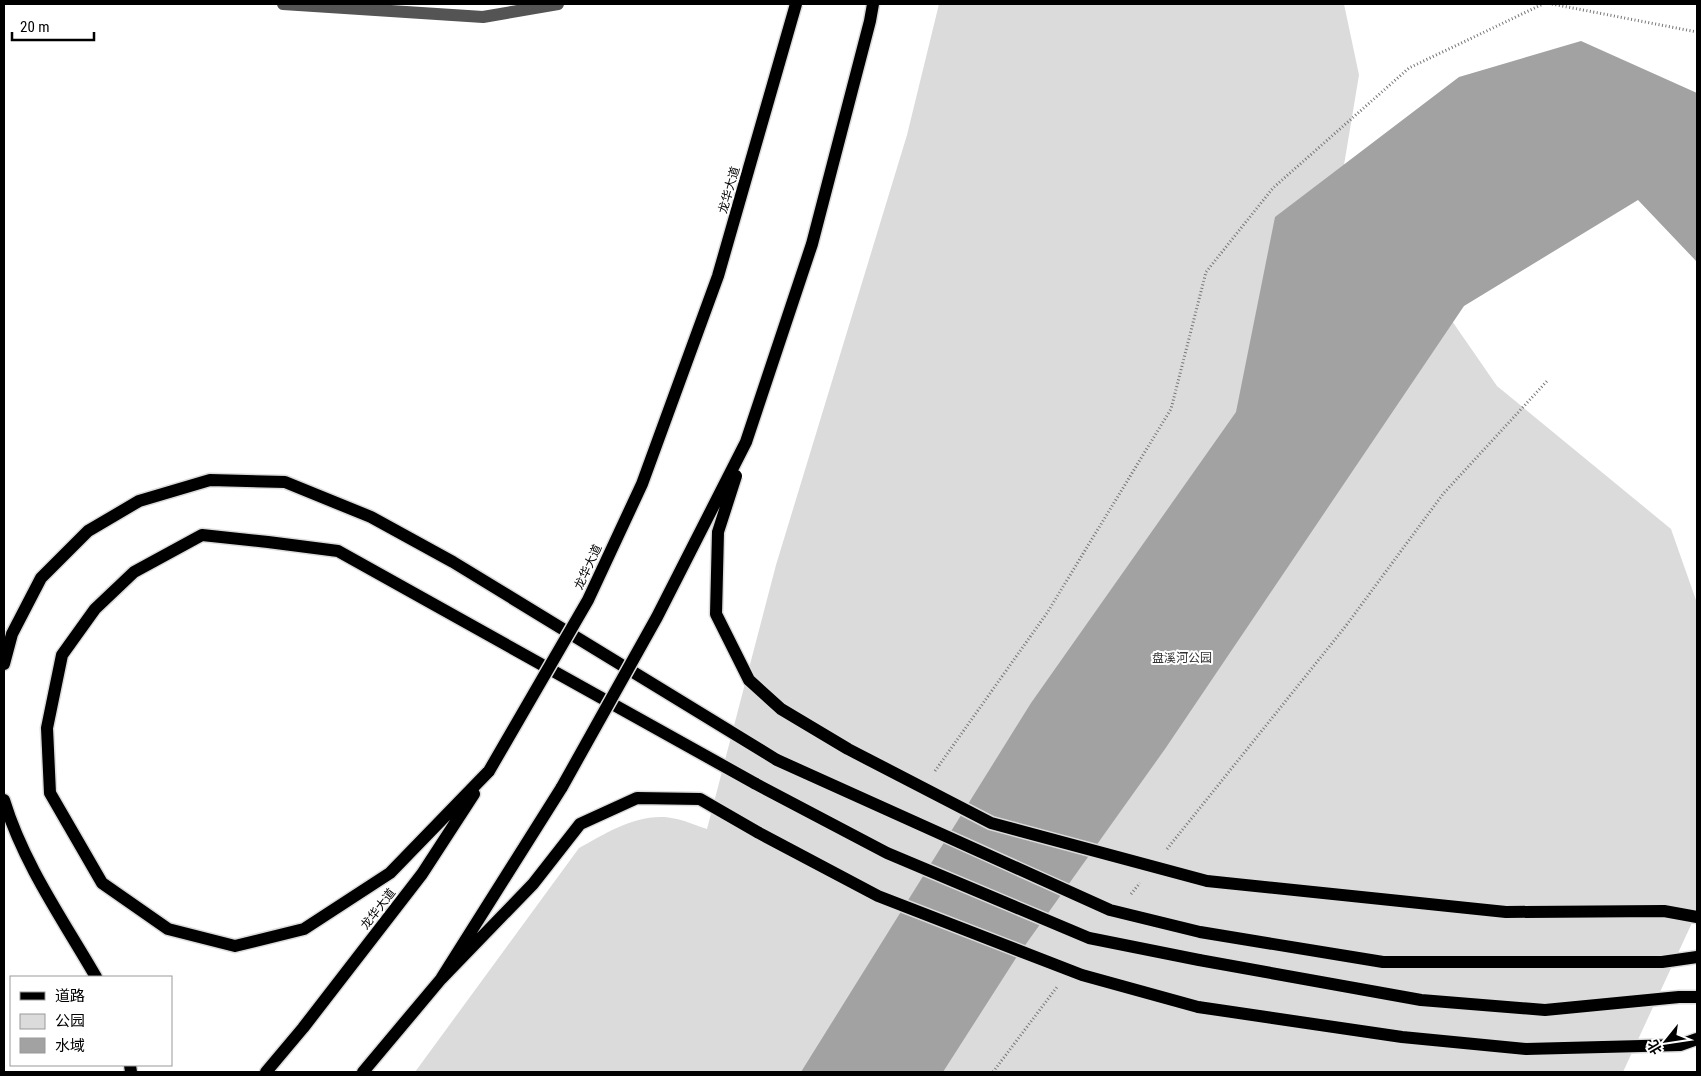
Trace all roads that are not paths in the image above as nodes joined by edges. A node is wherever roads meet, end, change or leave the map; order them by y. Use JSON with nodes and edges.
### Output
{"nodes":[{"id":1,"x":283,"y":4,"type":"edge"},
{"id":2,"x":558,"y":4,"type":"edge"},
{"id":3,"x":796,"y":4,"type":"edge"},
{"id":4,"x":873,"y":4,"type":"edge"},
{"id":5,"x":746,"y":442,"type":"junction"},
{"id":6,"x":4,"y":664,"type":"edge"},
{"id":7,"x":490,"y":771,"type":"junction"},
{"id":8,"x":4,"y":800,"type":"edge"},
{"id":9,"x":1697,"y":917,"type":"edge"},
{"id":10,"x":1697,"y":957,"type":"edge"},
{"id":11,"x":95,"y":976,"type":"edge"},
{"id":12,"x":441,"y":979,"type":"junction"},
{"id":13,"x":1697,"y":998,"type":"edge"},
{"id":14,"x":1697,"y":1039,"type":"edge"},
{"id":15,"x":266,"y":1072,"type":"edge"},
{"id":16,"x":363,"y":1072,"type":"edge"}],
"edges":[{"from":1,"to":2,"type":"street"},
{"from":3,"to":7,"type":"main road","name":"龙华大道","bridge":true},
{"from":4,"to":5,"type":"main road","bridge":true},
{"from":5,"to":9,"type":"main road","bridge":true},
{"from":5,"to":12,"type":"main road","bridge":true},
{"from":6,"to":10,"type":"main road","bridge":true},
{"from":7,"to":13,"type":"main road","bridge":true},
{"from":7,"to":15,"type":"main road","name":"龙华大道"},
{"from":8,"to":11,"type":"main road"},
{"from":12,"to":14,"type":"main road","bridge":true},
{"from":12,"to":16,"type":"main road"}]}
